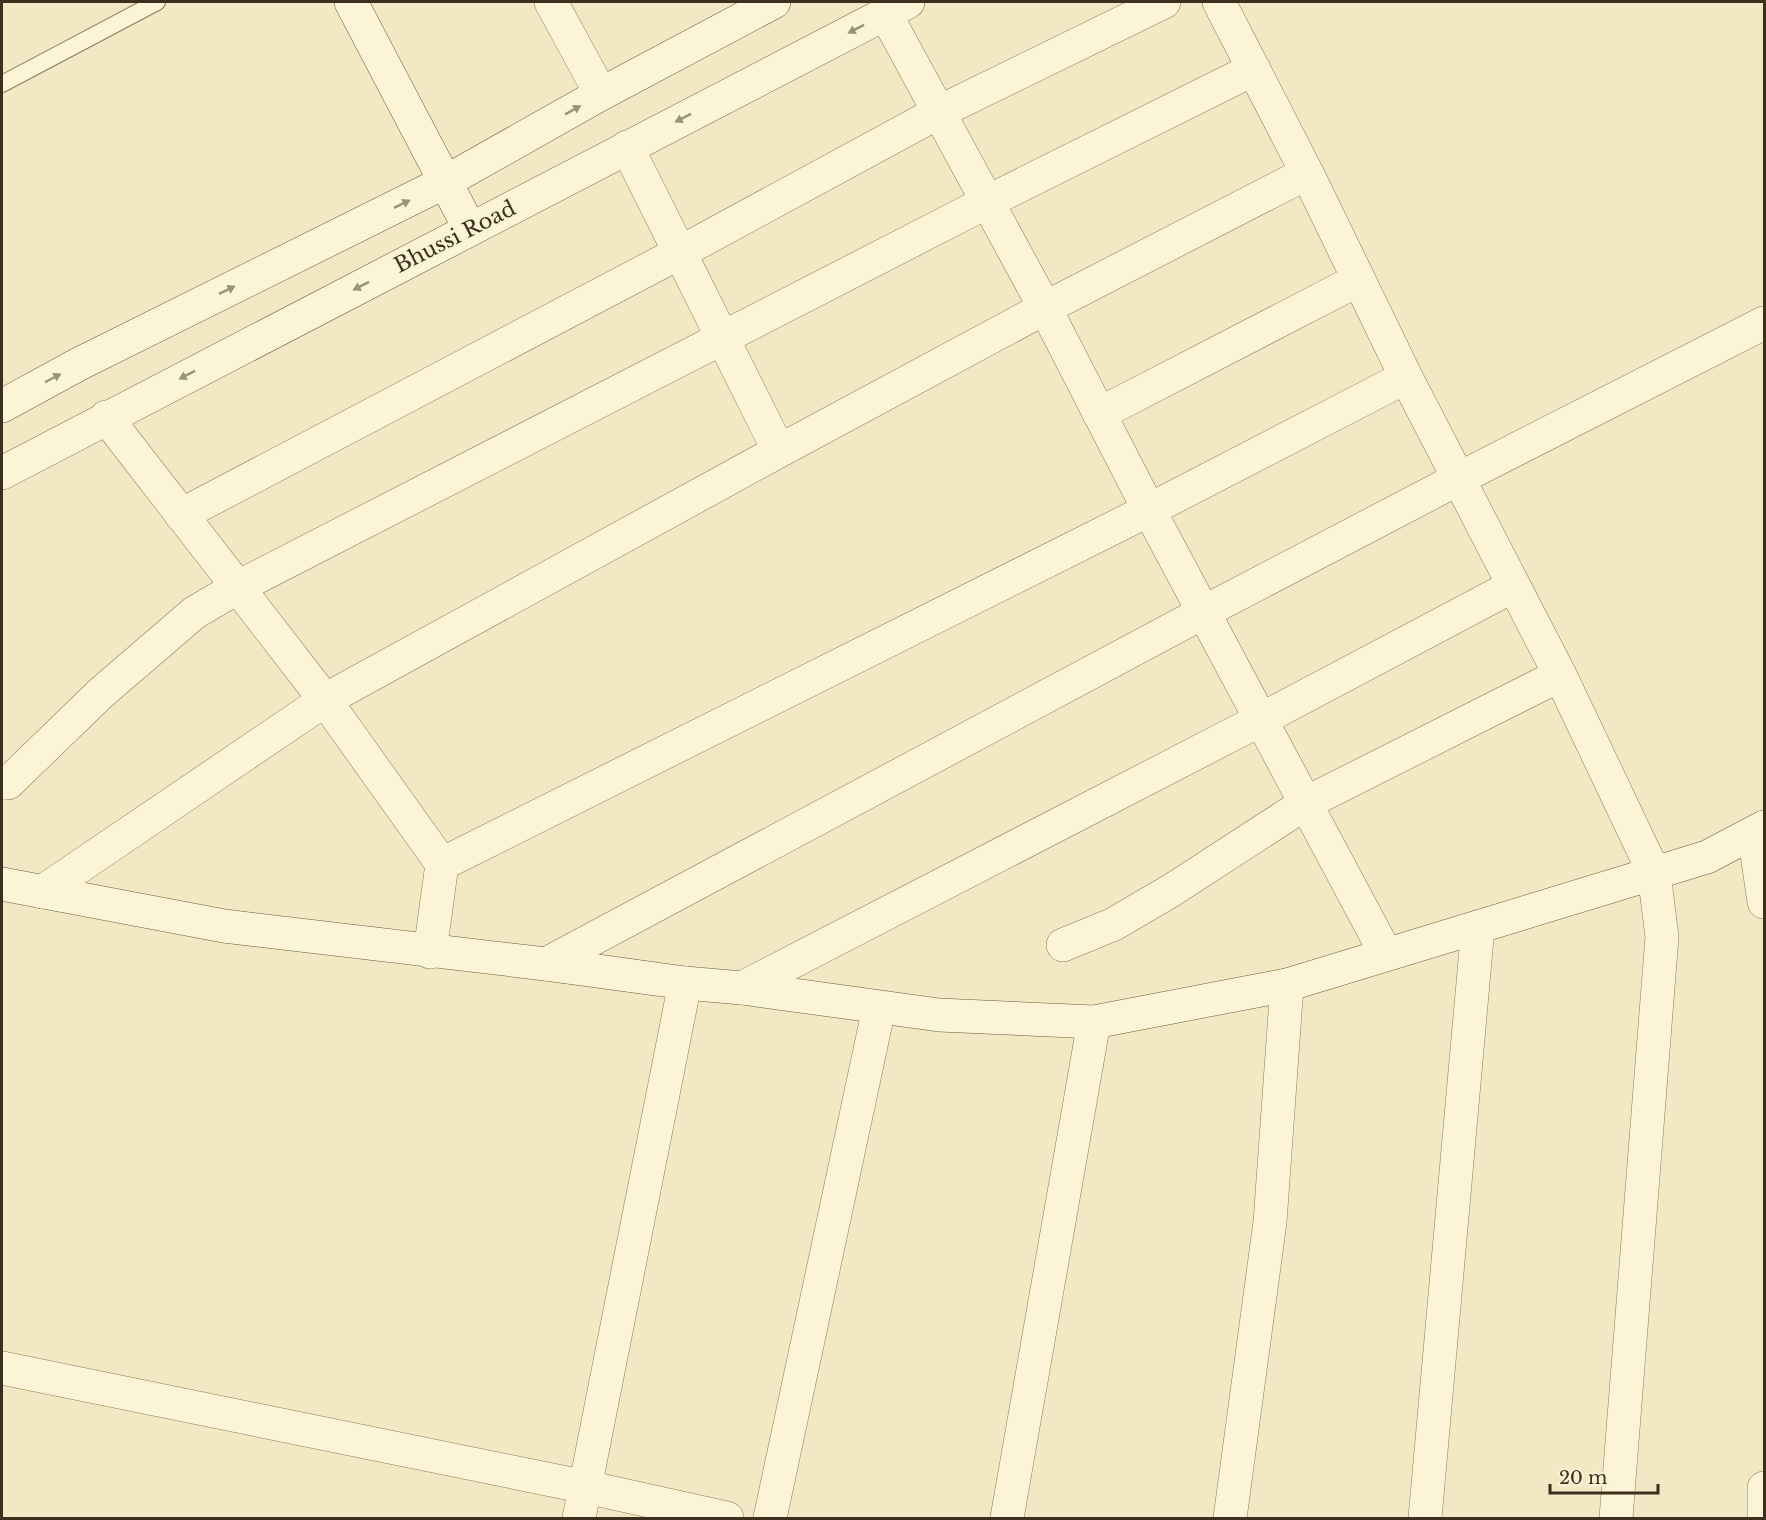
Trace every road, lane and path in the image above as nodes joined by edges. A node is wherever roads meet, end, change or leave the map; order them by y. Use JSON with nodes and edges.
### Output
{"nodes":[{"id":1,"x":157,"y":2,"type":"edge"},
{"id":2,"x":351,"y":2,"type":"edge"},
{"id":3,"x":551,"y":2,"type":"edge"},
{"id":4,"x":774,"y":2,"type":"edge"},
{"id":5,"x":1164,"y":2,"type":"edge"},
{"id":6,"x":1219,"y":2,"type":"edge"},
{"id":7,"x":896,"y":7,"type":"edge"},
{"id":8,"x":1254,"y":69,"type":"junction"},
{"id":9,"x":2,"y":84,"type":"edge"},
{"id":10,"x":601,"y":94,"type":"junction"},
{"id":11,"x":939,"y":112,"type":"junction"},
{"id":12,"x":627,"y":147,"type":"junction"},
{"id":13,"x":1307,"y":173,"type":"junction"},
{"id":14,"x":445,"y":182,"type":"junction"},
{"id":15,"x":987,"y":202,"type":"junction"},
{"id":16,"x":470,"y":229,"type":"junction"},
{"id":17,"x":679,"y":253,"type":"junction"},
{"id":18,"x":1358,"y":280,"type":"junction"},
{"id":19,"x":1045,"y":308,"type":"junction"},
{"id":20,"x":1764,"y":323,"type":"edge"},
{"id":21,"x":722,"y":339,"type":"junction"},
{"id":22,"x":1406,"y":377,"type":"junction"},
{"id":23,"x":2,"y":405,"type":"edge"},
{"id":24,"x":1100,"y":414,"type":"junction"},
{"id":25,"x":106,"y":417,"type":"junction"},
{"id":26,"x":779,"y":451,"type":"junction"},
{"id":27,"x":2,"y":473,"type":"edge"},
{"id":28,"x":1458,"y":479,"type":"junction"},
{"id":29,"x":1149,"y":510,"type":"junction"},
{"id":30,"x":182,"y":515,"type":"junction"},
{"id":31,"x":1513,"y":586,"type":"junction"},
{"id":32,"x":238,"y":587,"type":"junction"},
{"id":33,"x":1204,"y":612,"type":"junction"},
{"id":34,"x":1560,"y":675,"type":"junction"},
{"id":35,"x":325,"y":700,"type":"junction"},
{"id":36,"x":1262,"y":719,"type":"junction"},
{"id":37,"x":8,"y":783,"type":"dead end"},
{"id":38,"x":1306,"y":802,"type":"junction"},
{"id":39,"x":1759,"y":830,"type":"edge"},
{"id":40,"x":442,"y":864,"type":"junction"},
{"id":41,"x":1654,"y":873,"type":"junction"},
{"id":42,"x":2,"y":884,"type":"edge"},
{"id":43,"x":42,"y":892,"type":"junction"},
{"id":44,"x":1764,"y":902,"type":"edge"},
{"id":45,"x":1478,"y":927,"type":"junction"},
{"id":46,"x":1063,"y":945,"type":"dead end"},
{"id":47,"x":430,"y":952,"type":"junction"},
{"id":48,"x":1386,"y":954,"type":"junction"},
{"id":49,"x":546,"y":964,"type":"junction"},
{"id":50,"x":685,"y":983,"type":"junction"},
{"id":51,"x":1287,"y":985,"type":"junction"},
{"id":52,"x":742,"y":988,"type":"junction"},
{"id":53,"x":879,"y":1008,"type":"junction"},
{"id":54,"x":1094,"y":1022,"type":"junction"},
{"id":55,"x":2,"y":1368,"type":"edge"},
{"id":56,"x":586,"y":1487,"type":"junction"},
{"id":57,"x":1764,"y":1488,"type":"edge"},
{"id":58,"x":579,"y":1518,"type":"edge"},
{"id":59,"x":727,"y":1518,"type":"edge"},
{"id":60,"x":770,"y":1518,"type":"edge"},
{"id":61,"x":1007,"y":1518,"type":"edge"},
{"id":62,"x":1230,"y":1518,"type":"edge"},
{"id":63,"x":1425,"y":1518,"type":"edge"},
{"id":64,"x":1616,"y":1518,"type":"edge"},
{"id":65,"x":1764,"y":1518,"type":"edge"}],
"edges":[{"from":1,"to":9,"type":"lane"},
{"from":2,"to":14,"type":"street"},
{"from":3,"to":10,"type":"street"},
{"from":4,"to":10,"type":"street"},
{"from":5,"to":11,"type":"street"},
{"from":6,"to":8,"type":"street"},
{"from":7,"to":11,"type":"street"},
{"from":7,"to":12,"type":"street","name":"Bhussi Road","one_way":true},
{"from":8,"to":13,"type":"street"},
{"from":8,"to":15,"type":"street"},
{"from":14,"to":10,"type":"street","one_way":true},
{"from":11,"to":15,"type":"street"},
{"from":11,"to":17,"type":"street"},
{"from":12,"to":16,"type":"street","name":"Bhussi Road"},
{"from":12,"to":17,"type":"street"},
{"from":13,"to":18,"type":"street"},
{"from":13,"to":19,"type":"street"},
{"from":14,"to":16,"type":"street"},
{"from":23,"to":14,"type":"street","one_way":true},
{"from":15,"to":19,"type":"street"},
{"from":15,"to":21,"type":"street"},
{"from":16,"to":25,"type":"street","name":"Bhussi Road","one_way":true},
{"from":17,"to":21,"type":"street"},
{"from":17,"to":30,"type":"street"},
{"from":18,"to":22,"type":"street"},
{"from":18,"to":24,"type":"street"},
{"from":19,"to":24,"type":"street"},
{"from":19,"to":26,"type":"street"},
{"from":20,"to":28,"type":"street"},
{"from":21,"to":26,"type":"street"},
{"from":21,"to":32,"type":"street"},
{"from":22,"to":28,"type":"street"},
{"from":22,"to":29,"type":"street"},
{"from":24,"to":29,"type":"street"},
{"from":25,"to":27,"type":"street","name":"Bhussi Road"},
{"from":25,"to":30,"type":"street"},
{"from":26,"to":35,"type":"street"},
{"from":28,"to":31,"type":"street"},
{"from":28,"to":33,"type":"street"},
{"from":29,"to":33,"type":"street"},
{"from":29,"to":40,"type":"street"},
{"from":30,"to":32,"type":"street"},
{"from":31,"to":34,"type":"street"},
{"from":31,"to":36,"type":"street"},
{"from":32,"to":35,"type":"street"},
{"from":32,"to":37,"type":"street"},
{"from":33,"to":36,"type":"street"},
{"from":33,"to":49,"type":"street"},
{"from":34,"to":38,"type":"street"},
{"from":34,"to":41,"type":"street"},
{"from":35,"to":40,"type":"street"},
{"from":35,"to":43,"type":"street"},
{"from":36,"to":38,"type":"street"},
{"from":36,"to":52,"type":"street"},
{"from":38,"to":46,"type":"street"},
{"from":38,"to":48,"type":"street"},
{"from":39,"to":41,"type":"street"},
{"from":39,"to":44,"type":"street"},
{"from":40,"to":47,"type":"street"},
{"from":41,"to":45,"type":"street"},
{"from":41,"to":64,"type":"street"},
{"from":42,"to":43,"type":"street"},
{"from":43,"to":47,"type":"street"},
{"from":45,"to":48,"type":"street"},
{"from":45,"to":63,"type":"street"},
{"from":47,"to":49,"type":"street"},
{"from":48,"to":51,"type":"street"},
{"from":49,"to":50,"type":"street"},
{"from":50,"to":52,"type":"street"},
{"from":50,"to":56,"type":"street"},
{"from":51,"to":54,"type":"street"},
{"from":51,"to":62,"type":"street"},
{"from":52,"to":53,"type":"street"},
{"from":53,"to":54,"type":"street"},
{"from":53,"to":60,"type":"street"},
{"from":54,"to":61,"type":"street"},
{"from":55,"to":56,"type":"street"},
{"from":56,"to":58,"type":"street"},
{"from":56,"to":59,"type":"street"},
{"from":57,"to":65,"type":"street"}]}
